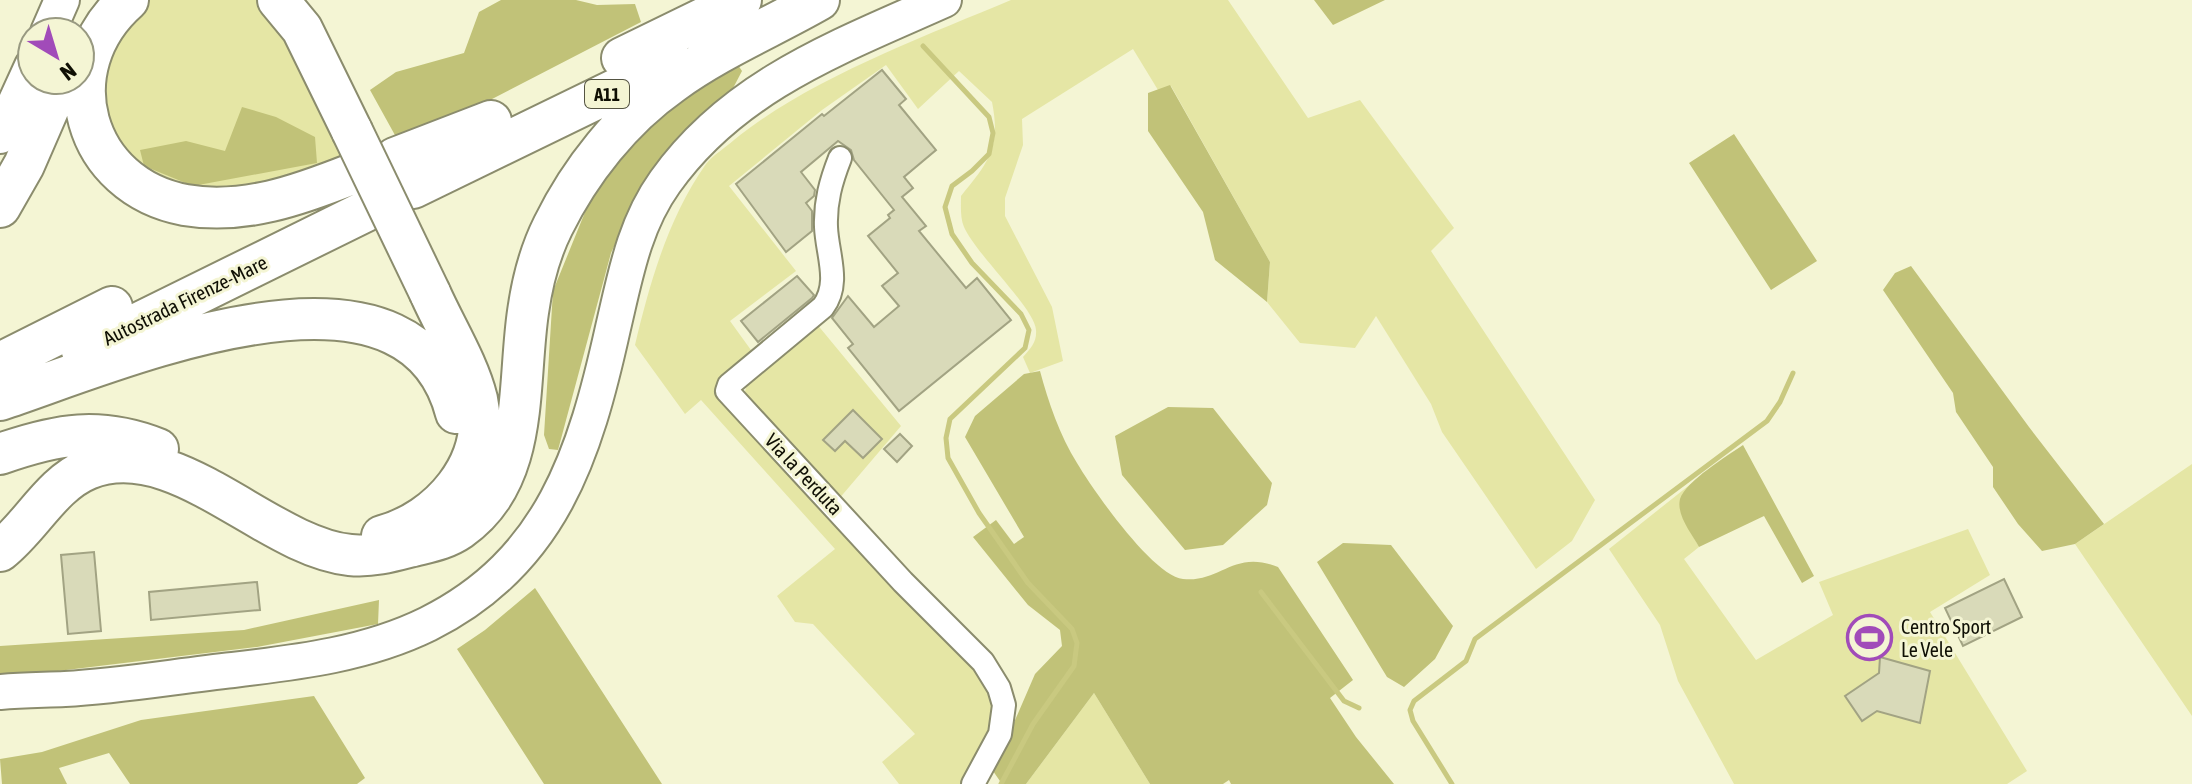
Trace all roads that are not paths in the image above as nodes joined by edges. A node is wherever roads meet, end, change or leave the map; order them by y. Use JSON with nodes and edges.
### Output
{"nodes":[{"id":1,"x":128,"y":0,"type":"edge"},
{"id":2,"x":278,"y":0,"type":"edge"},
{"id":3,"x":288,"y":0,"type":"edge"},
{"id":4,"x":741,"y":0,"type":"edge"},
{"id":5,"x":800,"y":0,"type":"edge"},
{"id":6,"x":819,"y":0,"type":"edge"},
{"id":7,"x":944,"y":0,"type":"edge"},
{"id":8,"x":18,"y":96,"type":"edge"},
{"id":9,"x":54,"y":96,"type":"edge"},
{"id":10,"x":358,"y":128,"type":"junction"},
{"id":11,"x":0,"y":136,"type":"edge"},
{"id":12,"x":840,"y":158,"type":"dead end"},
{"id":13,"x":361,"y":190,"type":"junction"},
{"id":14,"x":0,"y":207,"type":"edge"},
{"id":15,"x":0,"y":363,"type":"edge"},
{"id":16,"x":0,"y":393,"type":"edge"},
{"id":17,"x":0,"y":400,"type":"edge"},
{"id":18,"x":0,"y":454,"type":"edge"},
{"id":19,"x":414,"y":534,"type":"junction"},
{"id":20,"x":0,"y":551,"type":"edge"},
{"id":21,"x":67,"y":689,"type":"junction"},
{"id":22,"x":0,"y":692,"type":"edge"},
{"id":23,"x":0,"y":707,"type":"edge"},
{"id":24,"x":973,"y":784,"type":"edge"}],
"edges":[{"from":1,"to":13,"type":"highway"},
{"from":2,"to":10,"type":"highway"},
{"from":3,"to":10,"type":"highway"},
{"from":4,"to":5,"type":"highway","number":"A11"},
{"from":6,"to":19,"type":"highway"},
{"from":7,"to":21,"type":"main road"},
{"from":8,"to":11,"type":"main road"},
{"from":9,"to":14,"type":"highway"},
{"from":10,"to":19,"type":"highway","bridge":true},
{"from":12,"to":24,"type":"street","name":"Via la Perduta"},
{"from":13,"to":15,"type":"highway","name":"Autostrada Firenze-Mare"},
{"from":13,"to":16,"type":"highway","name":"Autostrada Firenze-Mare"},
{"from":17,"to":19,"type":"highway"},
{"from":18,"to":19,"type":"highway"},
{"from":19,"to":20,"type":"highway"},
{"from":21,"to":22,"type":"main road"},
{"from":21,"to":23,"type":"main road"}]}
